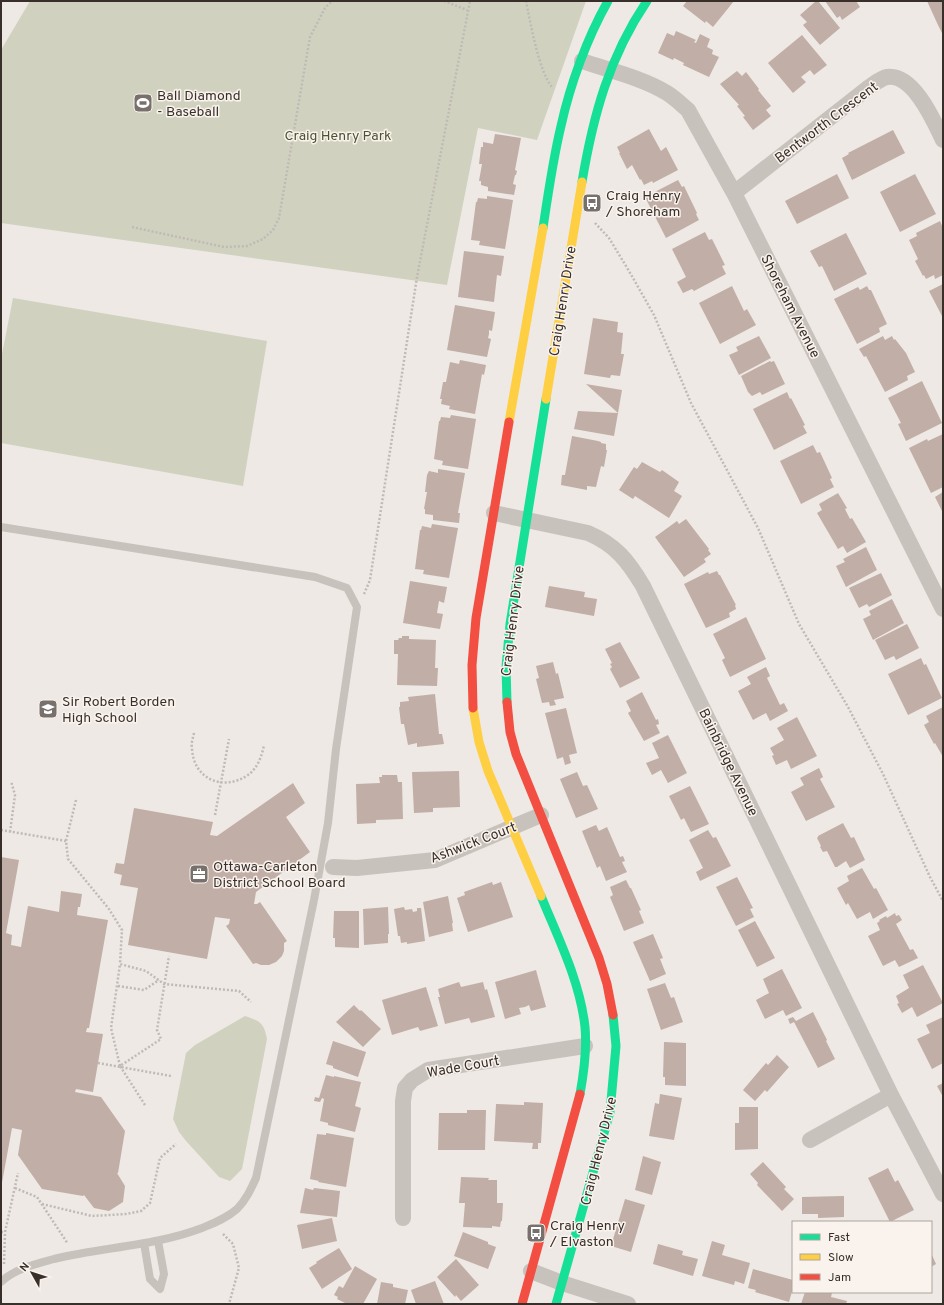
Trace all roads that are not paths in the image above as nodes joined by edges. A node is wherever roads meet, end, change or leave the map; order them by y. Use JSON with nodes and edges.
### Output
{"nodes":[{"id":1,"x":608,"y":1,"type":"edge"},
{"id":2,"x":647,"y":1,"type":"edge"},
{"id":3,"x":582,"y":61,"type":"junction"},
{"id":4,"x":611,"y":71,"type":"junction"},
{"id":5,"x":943,"y":140,"type":"edge"},
{"id":6,"x":734,"y":193,"type":"junction"},
{"id":7,"x":494,"y":513,"type":"junction"},
{"id":8,"x":526,"y":520,"type":"junction"},
{"id":9,"x":1,"y":527,"type":"edge"},
{"id":10,"x":943,"y":609,"type":"edge"},
{"id":11,"x":541,"y":815,"type":"junction"},
{"id":12,"x":512,"y":828,"type":"junction"},
{"id":13,"x":333,"y":867,"type":"dead end"},
{"id":14,"x":585,"y":1046,"type":"junction"},
{"id":15,"x":891,"y":1095,"type":"junction"},
{"id":16,"x":810,"y":1140,"type":"dead end"},
{"id":17,"x":943,"y":1194,"type":"edge"},
{"id":18,"x":403,"y":1218,"type":"dead end"},
{"id":19,"x":158,"y":1241,"type":"junction"},
{"id":20,"x":144,"y":1244,"type":"junction"},
{"id":21,"x":531,"y":1271,"type":"junction"},
{"id":22,"x":2,"y":1283,"type":"edge"},
{"id":23,"x":562,"y":1283,"type":"junction"},
{"id":24,"x":522,"y":1304,"type":"edge"},
{"id":25,"x":556,"y":1304,"type":"edge"},
{"id":26,"x":628,"y":1304,"type":"edge"}],
"edges":[{"from":1,"to":3,"type":"street"},
{"from":2,"to":4,"type":"street","name":"Craig Henry Drive"},
{"from":3,"to":4,"type":"street","name":"Shoreham Avenue"},
{"from":3,"to":7,"type":"street"},
{"from":4,"to":6,"type":"street","name":"Shoreham Avenue"},
{"from":4,"to":8,"type":"street","name":"Craig Henry Drive"},
{"from":5,"to":6,"type":"street","name":"Bentworth Crescent"},
{"from":6,"to":10,"type":"street","name":"Shoreham Avenue"},
{"from":7,"to":8,"type":"street","name":"Bainbridge Avenue"},
{"from":7,"to":12,"type":"street"},
{"from":8,"to":11,"type":"street","name":"Craig Henry Drive"},
{"from":8,"to":15,"type":"street","name":"Bainbridge Avenue"},
{"from":9,"to":19,"type":"lane"},
{"from":11,"to":12,"type":"street","name":"Ashwick Court"},
{"from":11,"to":23,"type":"street","name":"Craig Henry Drive"},
{"from":12,"to":13,"type":"street","name":"Ashwick Court"},
{"from":12,"to":14,"type":"street"},
{"from":14,"to":18,"type":"street","name":"Wade Court"},
{"from":14,"to":21,"type":"street"},
{"from":15,"to":16,"type":"street"},
{"from":15,"to":17,"type":"street","name":"Bainbridge Avenue"},
{"from":19,"to":20,"type":"lane"},
{"from":19,"to":20,"type":"lane"},
{"from":20,"to":22,"type":"lane"},
{"from":21,"to":23,"type":"street"},
{"from":21,"to":24,"type":"street"},
{"from":23,"to":25,"type":"street","name":"Craig Henry Drive"},
{"from":23,"to":26,"type":"street"}]}
